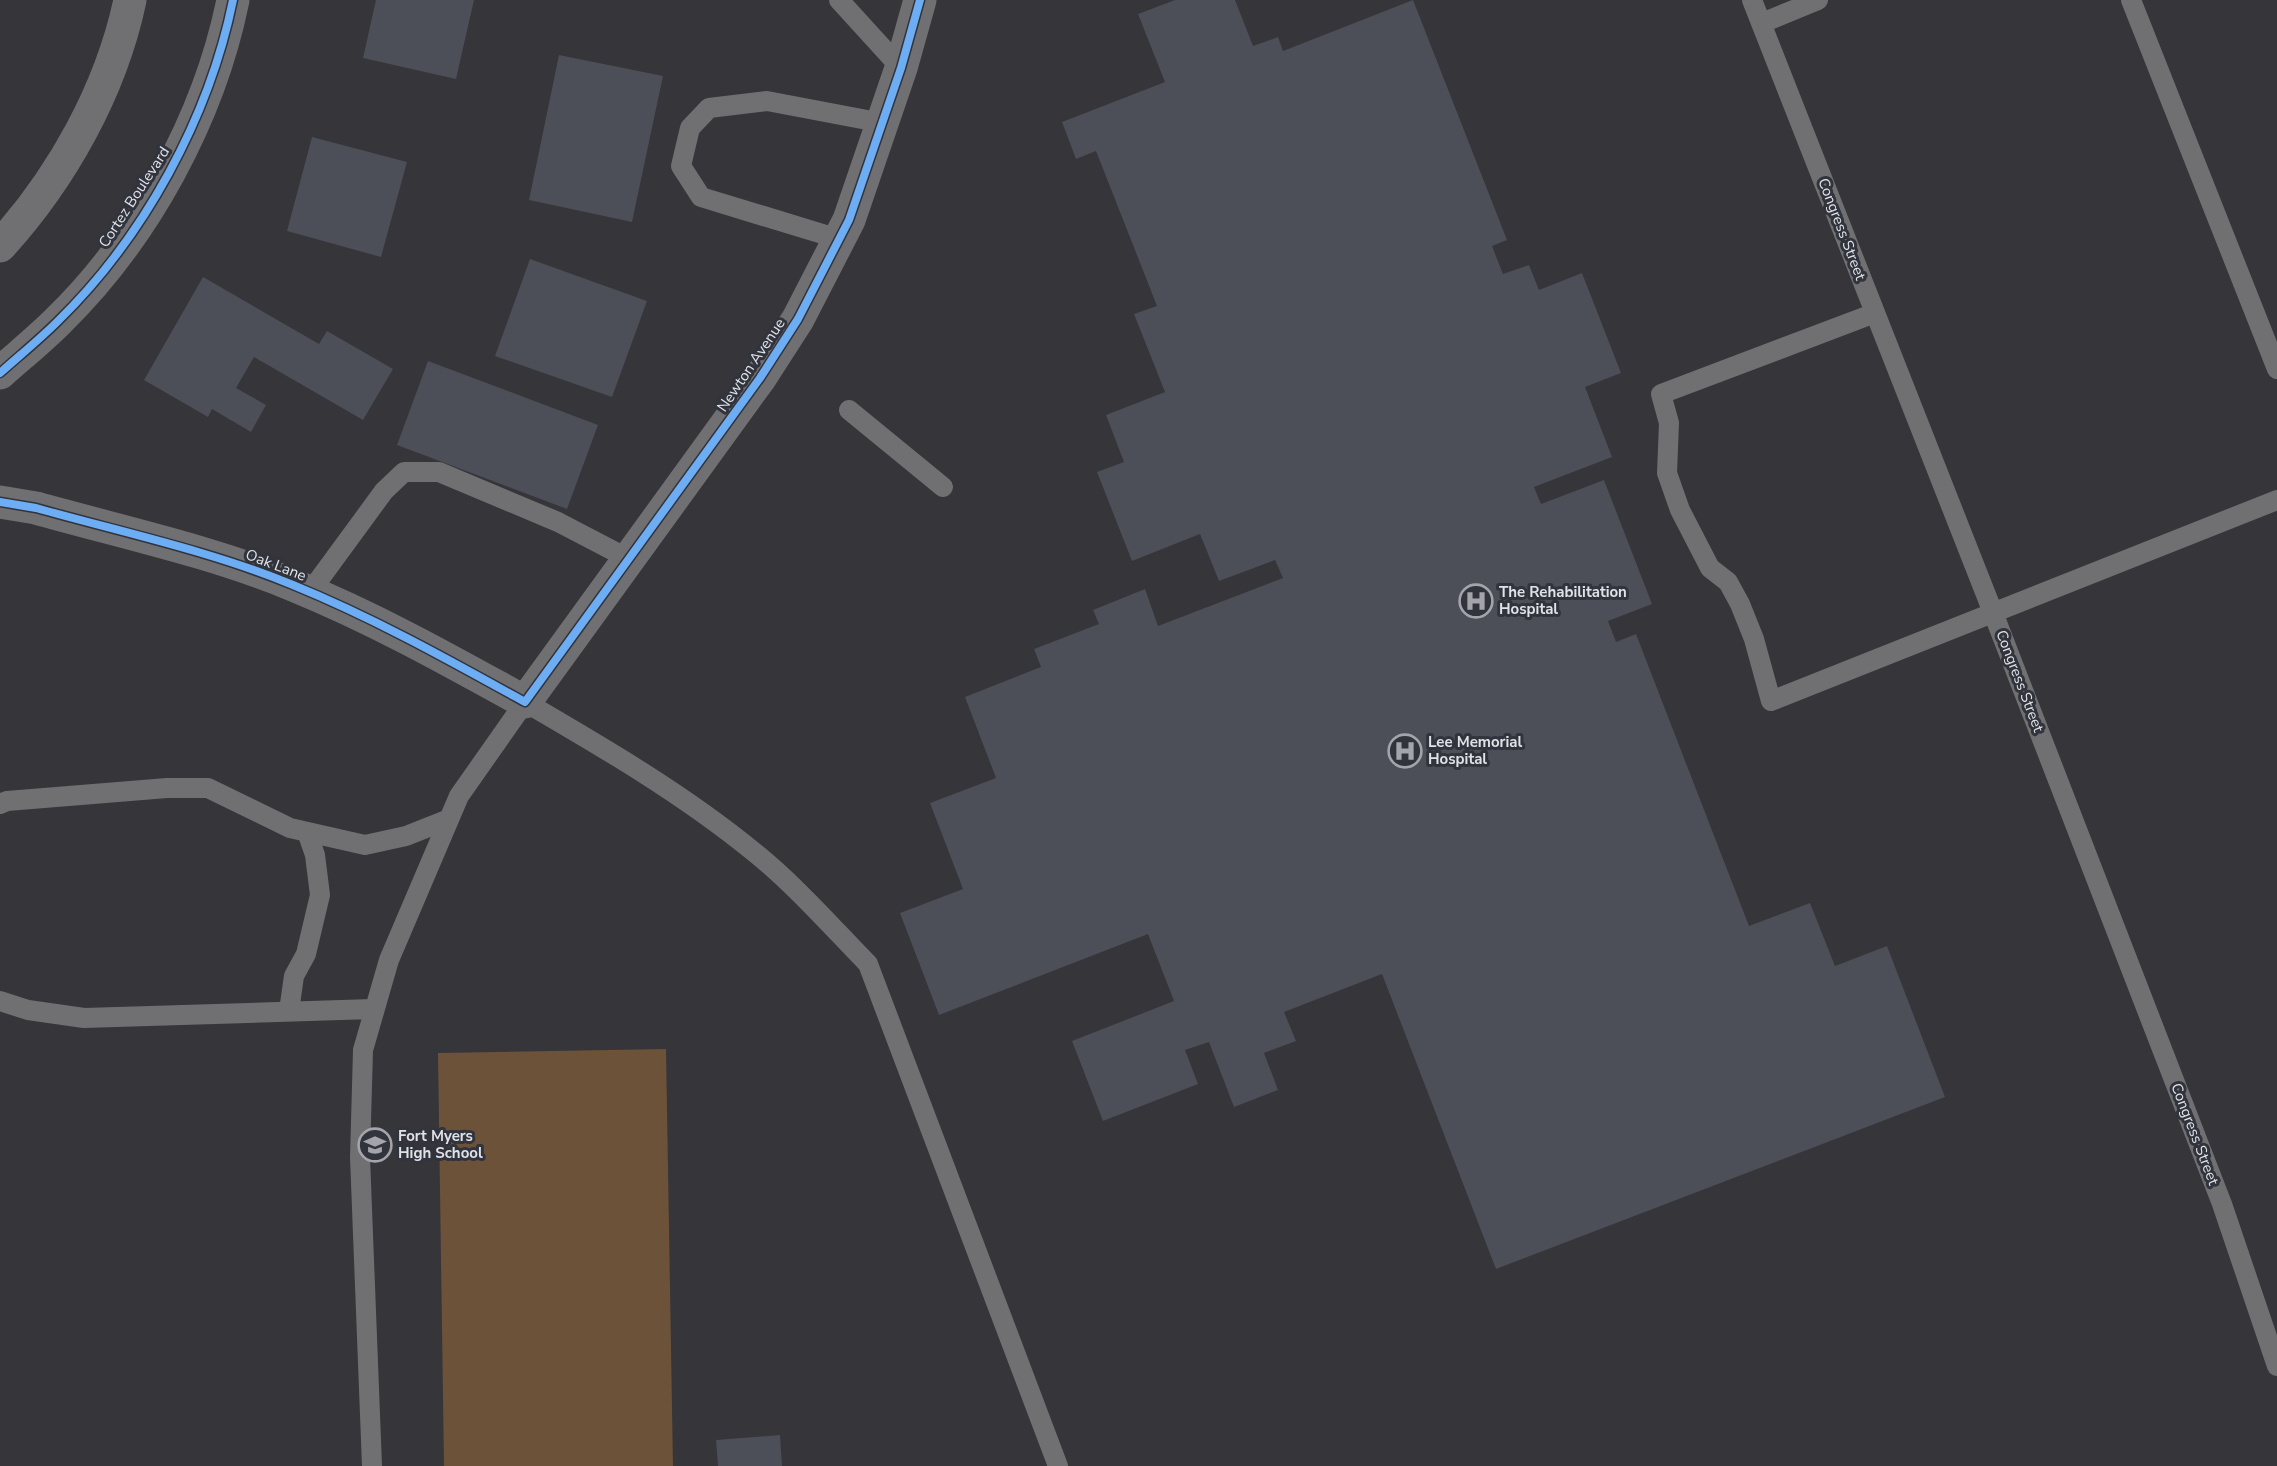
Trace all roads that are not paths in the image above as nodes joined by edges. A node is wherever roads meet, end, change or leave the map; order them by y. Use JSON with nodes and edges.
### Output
{"nodes":[{"id":1,"x":130,"y":0,"type":"edge"},
{"id":2,"x":233,"y":0,"type":"edge"},
{"id":3,"x":839,"y":0,"type":"edge"},
{"id":4,"x":920,"y":0,"type":"edge"},
{"id":5,"x":1752,"y":0,"type":"edge"},
{"id":6,"x":1818,"y":0,"type":"edge"},
{"id":7,"x":2131,"y":0,"type":"edge"},
{"id":8,"x":1762,"y":23,"type":"junction"},
{"id":9,"x":901,"y":68,"type":"junction"},
{"id":10,"x":883,"y":123,"type":"junction"},
{"id":11,"x":839,"y":239,"type":"junction"},
{"id":12,"x":0,"y":246,"type":"edge"},
{"id":13,"x":1875,"y":313,"type":"junction"},
{"id":14,"x":2277,"y":369,"type":"edge"},
{"id":15,"x":0,"y":373,"type":"edge"},
{"id":16,"x":849,"y":410,"type":"dead end"},
{"id":17,"x":943,"y":487,"type":"dead end"},
{"id":18,"x":2277,"y":500,"type":"edge"},
{"id":19,"x":0,"y":502,"type":"edge"},
{"id":20,"x":629,"y":559,"type":"junction"},
{"id":21,"x":310,"y":592,"type":"junction"},
{"id":22,"x":1994,"y":615,"type":"junction"},
{"id":23,"x":525,"y":702,"type":"junction"},
{"id":24,"x":0,"y":804,"type":"edge"},
{"id":25,"x":449,"y":819,"type":"junction"},
{"id":26,"x":307,"y":832,"type":"junction"},
{"id":27,"x":0,"y":1000,"type":"edge"},
{"id":28,"x":373,"y":1009,"type":"junction"},
{"id":29,"x":289,"y":1011,"type":"junction"},
{"id":30,"x":2277,"y":1366,"type":"edge"},
{"id":31,"x":372,"y":1466,"type":"edge"},
{"id":32,"x":1058,"y":1466,"type":"edge"}],
"edges":[{"from":1,"to":12,"type":"street"},
{"from":2,"to":15,"type":"street","name":"Cortez Boulevard"},
{"from":3,"to":9,"type":"lane"},
{"from":4,"to":9,"type":"street","name":"Newton Avenue"},
{"from":5,"to":8,"type":"lane","name":"Congress Street"},
{"from":6,"to":8,"type":"lane"},
{"from":7,"to":14,"type":"lane"},
{"from":8,"to":13,"type":"lane","name":"Congress Street"},
{"from":9,"to":10,"type":"street","name":"Newton Avenue"},
{"from":10,"to":11,"type":"street","name":"Newton Avenue"},
{"from":10,"to":11,"type":"lane"},
{"from":11,"to":20,"type":"street","name":"Newton Avenue"},
{"from":13,"to":22,"type":"lane","name":"Congress Street"},
{"from":13,"to":22,"type":"lane"},
{"from":16,"to":17,"type":"lane"},
{"from":18,"to":22,"type":"lane"},
{"from":19,"to":21,"type":"street","name":"Oak Lane"},
{"from":20,"to":21,"type":"lane"},
{"from":20,"to":23,"type":"street","name":"Newton Avenue"},
{"from":21,"to":23,"type":"street","name":"Oak Lane"},
{"from":22,"to":30,"type":"lane","name":"Congress Street"},
{"from":23,"to":25,"type":"lane"},
{"from":23,"to":32,"type":"lane"},
{"from":24,"to":26,"type":"lane"},
{"from":25,"to":26,"type":"lane"},
{"from":25,"to":28,"type":"lane"},
{"from":26,"to":29,"type":"lane"},
{"from":27,"to":29,"type":"lane"},
{"from":28,"to":29,"type":"lane"},
{"from":28,"to":31,"type":"lane"}]}
